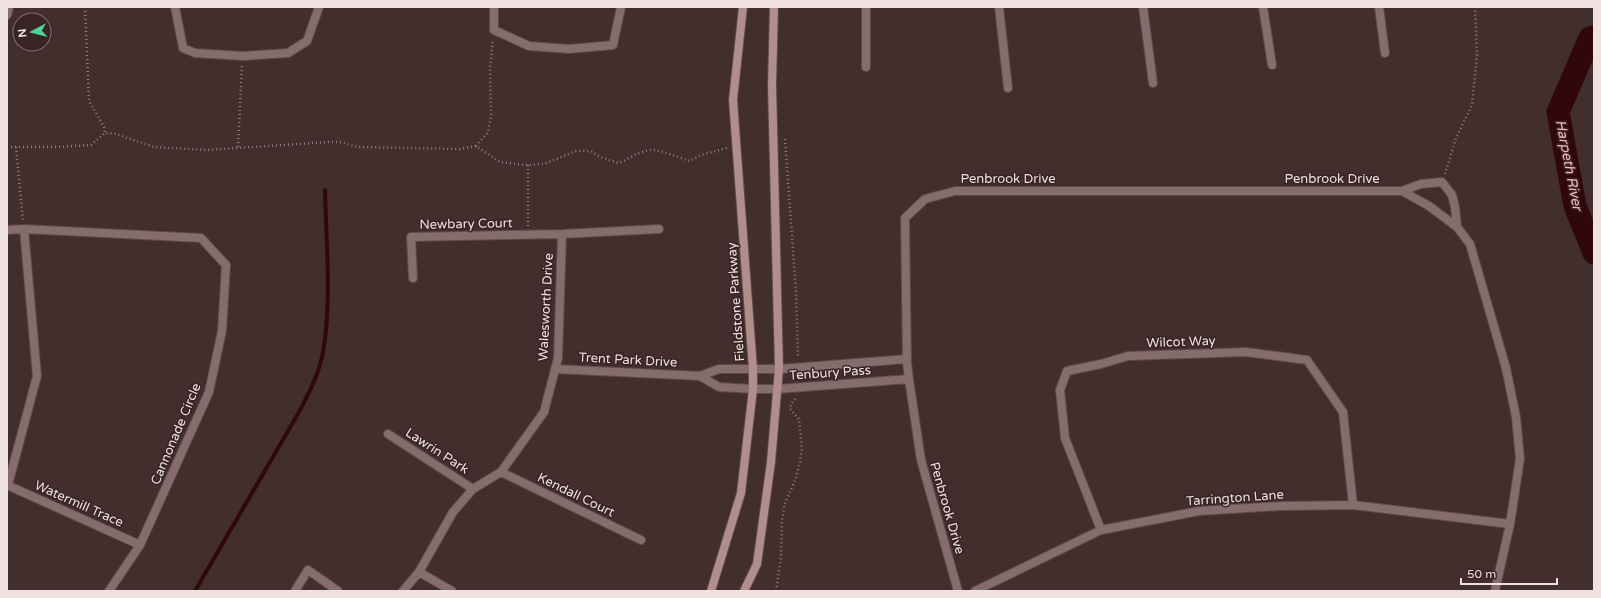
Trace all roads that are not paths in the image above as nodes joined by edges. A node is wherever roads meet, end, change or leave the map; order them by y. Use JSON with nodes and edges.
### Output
{"nodes":[{"id":1,"x":9,"y":7,"type":"edge"},
{"id":2,"x":175,"y":7,"type":"edge"},
{"id":3,"x":319,"y":7,"type":"edge"},
{"id":4,"x":494,"y":7,"type":"edge"},
{"id":5,"x":621,"y":7,"type":"edge"},
{"id":6,"x":743,"y":7,"type":"edge"},
{"id":7,"x":774,"y":7,"type":"edge"},
{"id":8,"x":866,"y":7,"type":"edge"},
{"id":9,"x":999,"y":7,"type":"edge"},
{"id":10,"x":1143,"y":7,"type":"edge"},
{"id":11,"x":1263,"y":7,"type":"edge"},
{"id":12,"x":1379,"y":7,"type":"edge"},
{"id":13,"x":7,"y":15,"type":"edge"},
{"id":14,"x":1385,"y":53,"type":"dead end"},
{"id":15,"x":1272,"y":66,"type":"dead end"},
{"id":16,"x":866,"y":67,"type":"dead end"},
{"id":17,"x":1153,"y":83,"type":"dead end"},
{"id":18,"x":1008,"y":88,"type":"dead end"},
{"id":19,"x":1402,"y":191,"type":"junction"},
{"id":20,"x":1458,"y":227,"type":"junction"},
{"id":21,"x":660,"y":228,"type":"dead end"},
{"id":22,"x":24,"y":229,"type":"junction"},
{"id":23,"x":7,"y":230,"type":"edge"},
{"id":24,"x":562,"y":234,"type":"junction"},
{"id":25,"x":413,"y":278,"type":"dead end"},
{"id":26,"x":907,"y":359,"type":"junction"},
{"id":27,"x":555,"y":369,"type":"junction"},
{"id":28,"x":753,"y":369,"type":"junction"},
{"id":29,"x":779,"y":369,"type":"junction"},
{"id":30,"x":700,"y":376,"type":"junction"},
{"id":31,"x":909,"y":379,"type":"junction"},
{"id":32,"x":753,"y":389,"type":"junction"},
{"id":33,"x":778,"y":389,"type":"junction"},
{"id":34,"x":388,"y":434,"type":"dead end"},
{"id":35,"x":501,"y":472,"type":"junction"},
{"id":36,"x":7,"y":485,"type":"edge"},
{"id":37,"x":473,"y":489,"type":"junction"},
{"id":38,"x":1353,"y":505,"type":"junction"},
{"id":39,"x":1510,"y":524,"type":"junction"},
{"id":40,"x":1101,"y":530,"type":"junction"},
{"id":41,"x":641,"y":540,"type":"dead end"},
{"id":42,"x":140,"y":544,"type":"junction"},
{"id":43,"x":419,"y":572,"type":"junction"},
{"id":44,"x":109,"y":591,"type":"edge"},
{"id":45,"x":295,"y":591,"type":"edge"},
{"id":46,"x":338,"y":591,"type":"edge"},
{"id":47,"x":402,"y":591,"type":"edge"},
{"id":48,"x":452,"y":591,"type":"edge"},
{"id":49,"x":711,"y":591,"type":"edge"},
{"id":50,"x":744,"y":591,"type":"edge"},
{"id":51,"x":958,"y":591,"type":"edge"},
{"id":52,"x":975,"y":591,"type":"edge"},
{"id":53,"x":1495,"y":591,"type":"edge"}],
"edges":[{"from":1,"to":13,"type":"street"},
{"from":2,"to":3,"type":"street"},
{"from":4,"to":5,"type":"street"},
{"from":6,"to":28,"type":"street","name":"Fieldstone Parkway"},
{"from":7,"to":29,"type":"street"},
{"from":8,"to":16,"type":"street"},
{"from":9,"to":18,"type":"street"},
{"from":10,"to":17,"type":"street"},
{"from":11,"to":15,"type":"street"},
{"from":12,"to":14,"type":"street"},
{"from":19,"to":20,"type":"street","name":"Penbrook Drive"},
{"from":19,"to":20,"type":"street","name":"Penbrook Drive"},
{"from":19,"to":26,"type":"street","name":"Penbrook Drive"},
{"from":20,"to":39,"type":"street","name":"Penbrook Drive"},
{"from":21,"to":24,"type":"street","name":"Newbary Court"},
{"from":22,"to":23,"type":"street","name":"Cannonade Circle"},
{"from":22,"to":36,"type":"street"},
{"from":22,"to":42,"type":"street","name":"Cannonade Circle"},
{"from":24,"to":25,"type":"street","name":"Newbary Court"},
{"from":24,"to":27,"type":"street","name":"Walesworth Drive"},
{"from":26,"to":29,"type":"street","name":"Tenbury Pass"},
{"from":26,"to":31,"type":"street","name":"Penbrook Drive"},
{"from":27,"to":30,"type":"street","name":"Trent Park Drive"},
{"from":27,"to":35,"type":"street","name":"Walesworth Drive"},
{"from":28,"to":29,"type":"street","name":"Tenbury Pass"},
{"from":28,"to":30,"type":"street","name":"Trent Park Drive"},
{"from":28,"to":32,"type":"street","name":"Fieldstone Parkway"},
{"from":29,"to":33,"type":"street"},
{"from":30,"to":32,"type":"street","name":"Trent Park Drive"},
{"from":31,"to":33,"type":"street","name":"Tenbury Pass"},
{"from":31,"to":51,"type":"street","name":"Penbrook Drive"},
{"from":32,"to":33,"type":"street","name":"Tenbury Pass"},
{"from":32,"to":49,"type":"street","name":"Fieldstone Parkway"},
{"from":33,"to":50,"type":"street"},
{"from":34,"to":37,"type":"street","name":"Lawrin Park"},
{"from":35,"to":37,"type":"street","name":"Walesworth Drive"},
{"from":35,"to":41,"type":"street","name":"Kendall Court"},
{"from":36,"to":42,"type":"street","name":"Watermill Trace"},
{"from":37,"to":43,"type":"street","name":"Walesworth Drive"},
{"from":38,"to":39,"type":"street","name":"Tarrington Lane"},
{"from":38,"to":40,"type":"street","name":"Tarrington Lane"},
{"from":38,"to":40,"type":"street","name":"Wilcot Way"},
{"from":39,"to":53,"type":"street","name":"Penbrook Drive"},
{"from":40,"to":52,"type":"street","name":"Tarrington Lane"},
{"from":42,"to":44,"type":"street","name":"Cannonade Circle"},
{"from":43,"to":47,"type":"street","name":"Walesworth Drive"},
{"from":43,"to":48,"type":"street"},
{"from":45,"to":46,"type":"street"}]}
